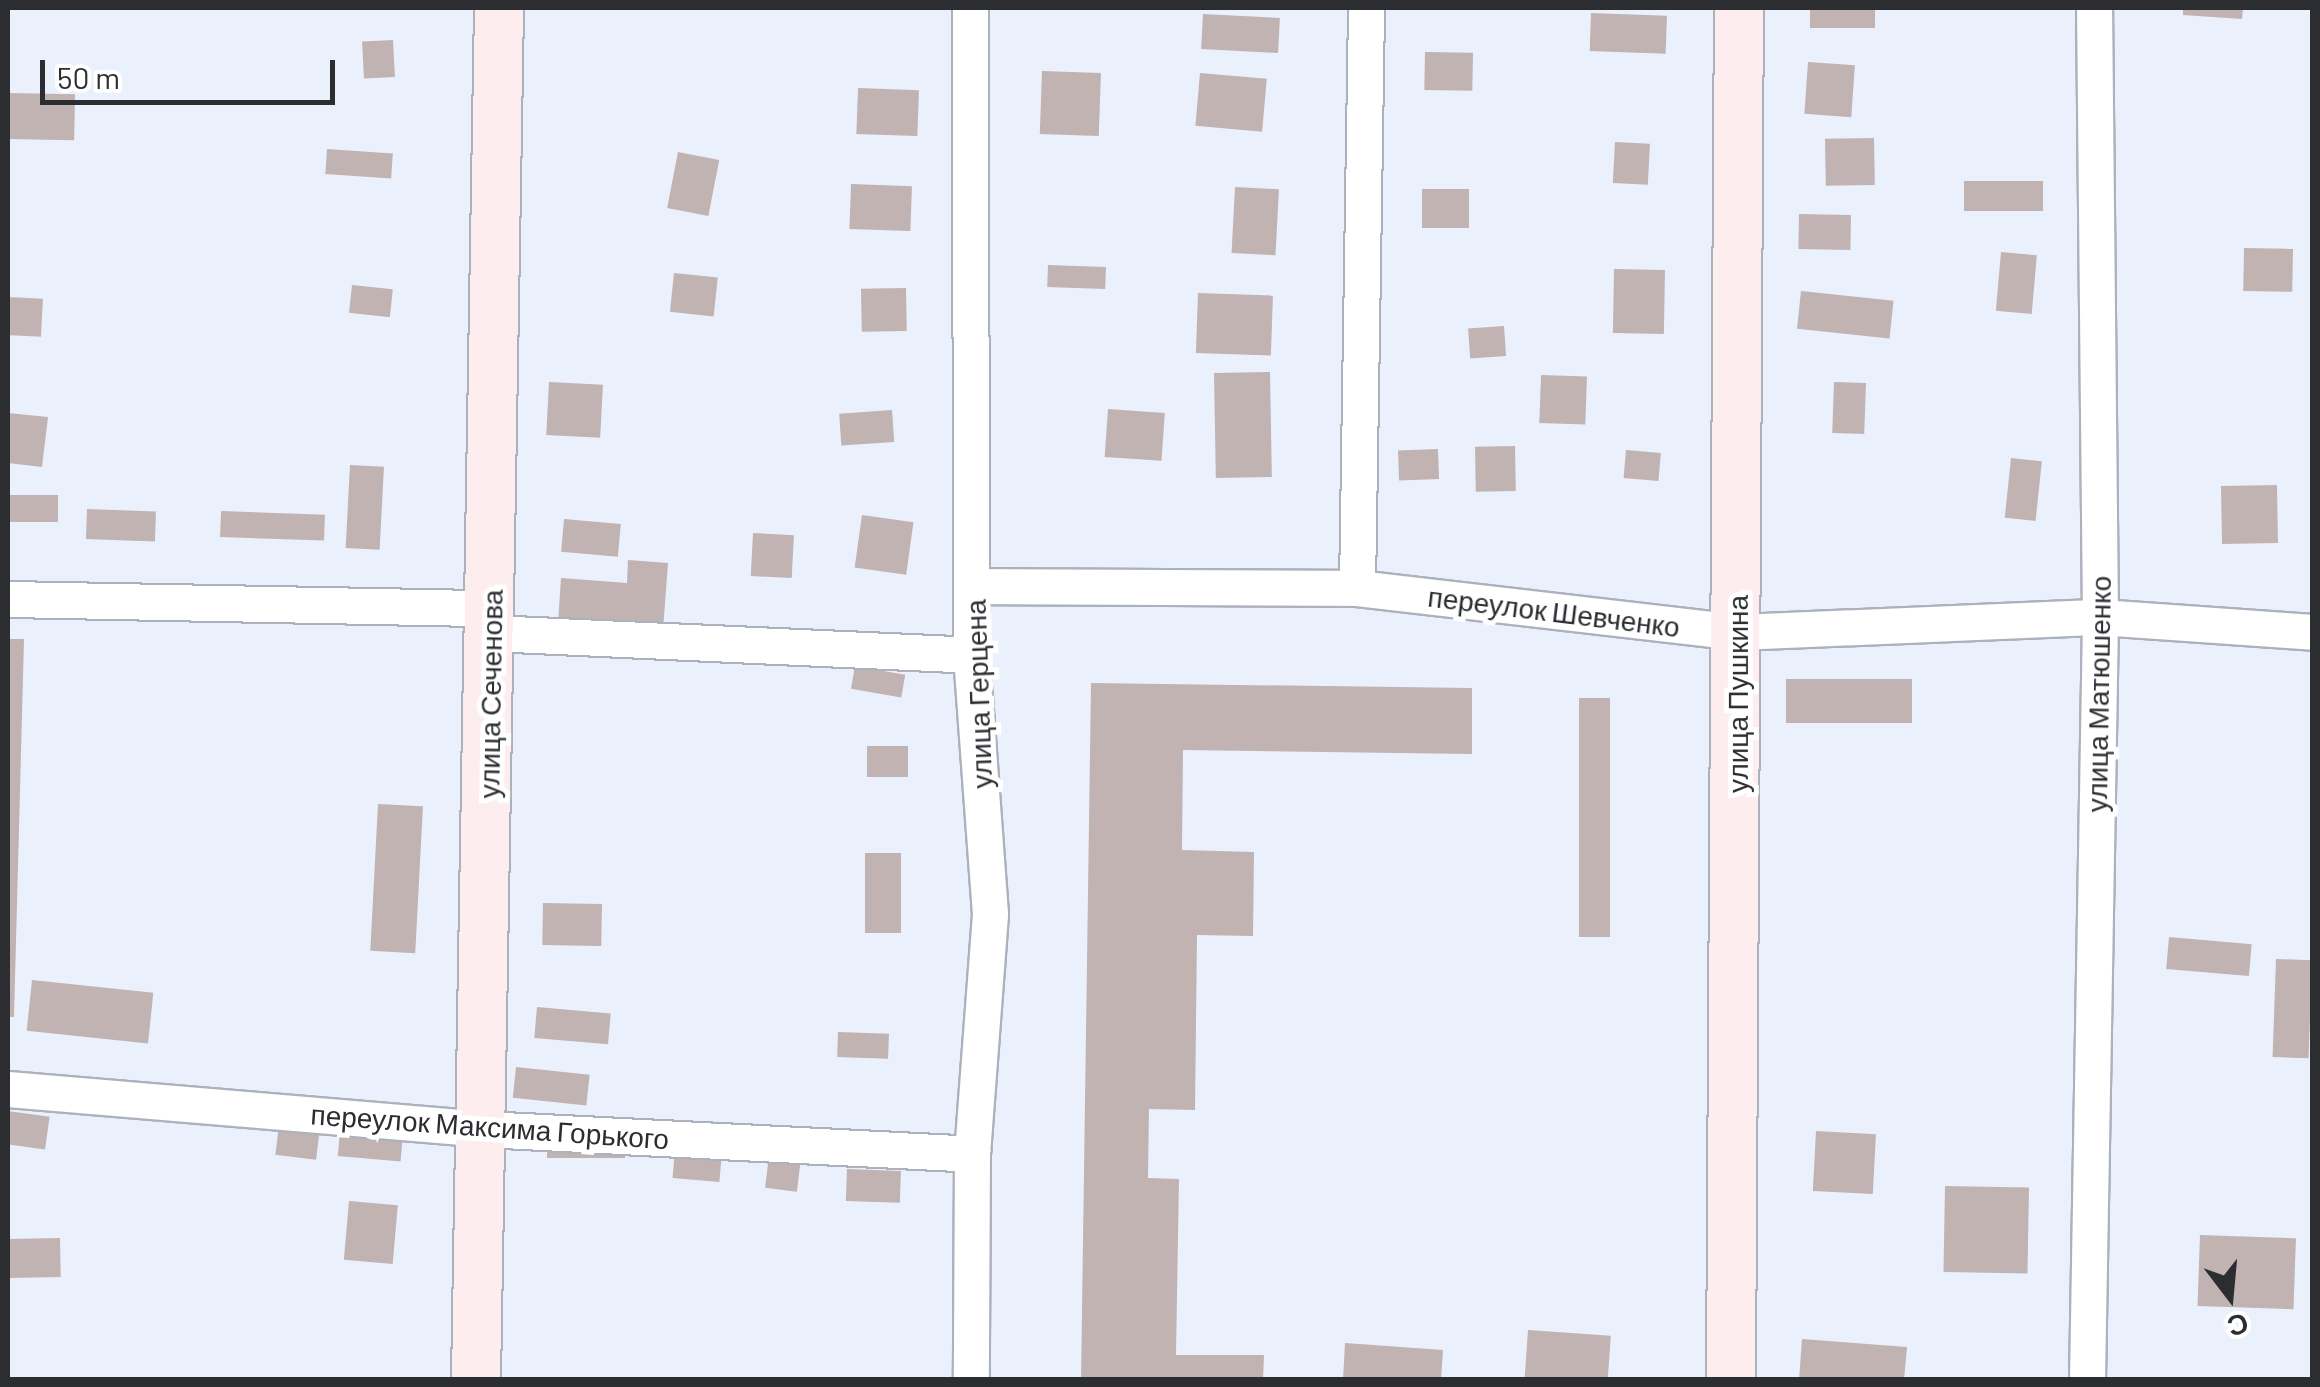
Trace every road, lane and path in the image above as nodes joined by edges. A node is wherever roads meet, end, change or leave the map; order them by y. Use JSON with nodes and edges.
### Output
{"nodes":[{"id":1,"x":498,"y":8,"type":"edge"},
{"id":2,"x":970,"y":8,"type":"edge"},
{"id":3,"x":1366,"y":8,"type":"edge"},
{"id":4,"x":1739,"y":8,"type":"edge"},
{"id":5,"x":2094,"y":8,"type":"edge"},
{"id":6,"x":974,"y":586,"type":"junction"},
{"id":7,"x":1357,"y":588,"type":"junction"},
{"id":8,"x":8,"y":600,"type":"edge"},
{"id":9,"x":2100,"y":617,"type":"junction"},
{"id":10,"x":491,"y":621,"type":"junction"},
{"id":11,"x":1738,"y":632,"type":"junction"},
{"id":12,"x":2312,"y":632,"type":"edge"},
{"id":13,"x":971,"y":655,"type":"junction"},
{"id":14,"x":8,"y":1089,"type":"edge"},
{"id":15,"x":483,"y":1129,"type":"junction"},
{"id":16,"x":972,"y":1154,"type":"junction"},
{"id":17,"x":476,"y":1380,"type":"edge"},
{"id":18,"x":971,"y":1380,"type":"edge"},
{"id":19,"x":1732,"y":1380,"type":"edge"},
{"id":20,"x":2087,"y":1380,"type":"edge"}],
"edges":[{"from":1,"to":10,"type":"main road","name":"улица Сеченова"},
{"from":2,"to":6,"type":"street","name":"улица Герцена"},
{"from":3,"to":7,"type":"street"},
{"from":4,"to":11,"type":"main road","name":"улица Пушкина"},
{"from":5,"to":9,"type":"street","name":"улица Матюшенко"},
{"from":6,"to":7,"type":"street","name":"переулок Шевченко"},
{"from":6,"to":13,"type":"street","name":"улица Герцена"},
{"from":7,"to":11,"type":"street","name":"переулок Шевченко"},
{"from":8,"to":10,"type":"street"},
{"from":9,"to":11,"type":"street","name":"переулок Шевченко"},
{"from":9,"to":12,"type":"street","name":"переулок Шевченко"},
{"from":9,"to":20,"type":"street","name":"улица Матюшенко"},
{"from":10,"to":13,"type":"street"},
{"from":10,"to":15,"type":"main road","name":"улица Сеченова"},
{"from":11,"to":19,"type":"main road","name":"улица Пушкина"},
{"from":13,"to":16,"type":"street","name":"улица Герцена"},
{"from":14,"to":15,"type":"street","name":"переулок Максима Горького"},
{"from":15,"to":16,"type":"street","name":"переулок Максима Горького"},
{"from":15,"to":17,"type":"main road","name":"улица Сеченова"},
{"from":16,"to":18,"type":"street","name":"улица Герцена"}]}
